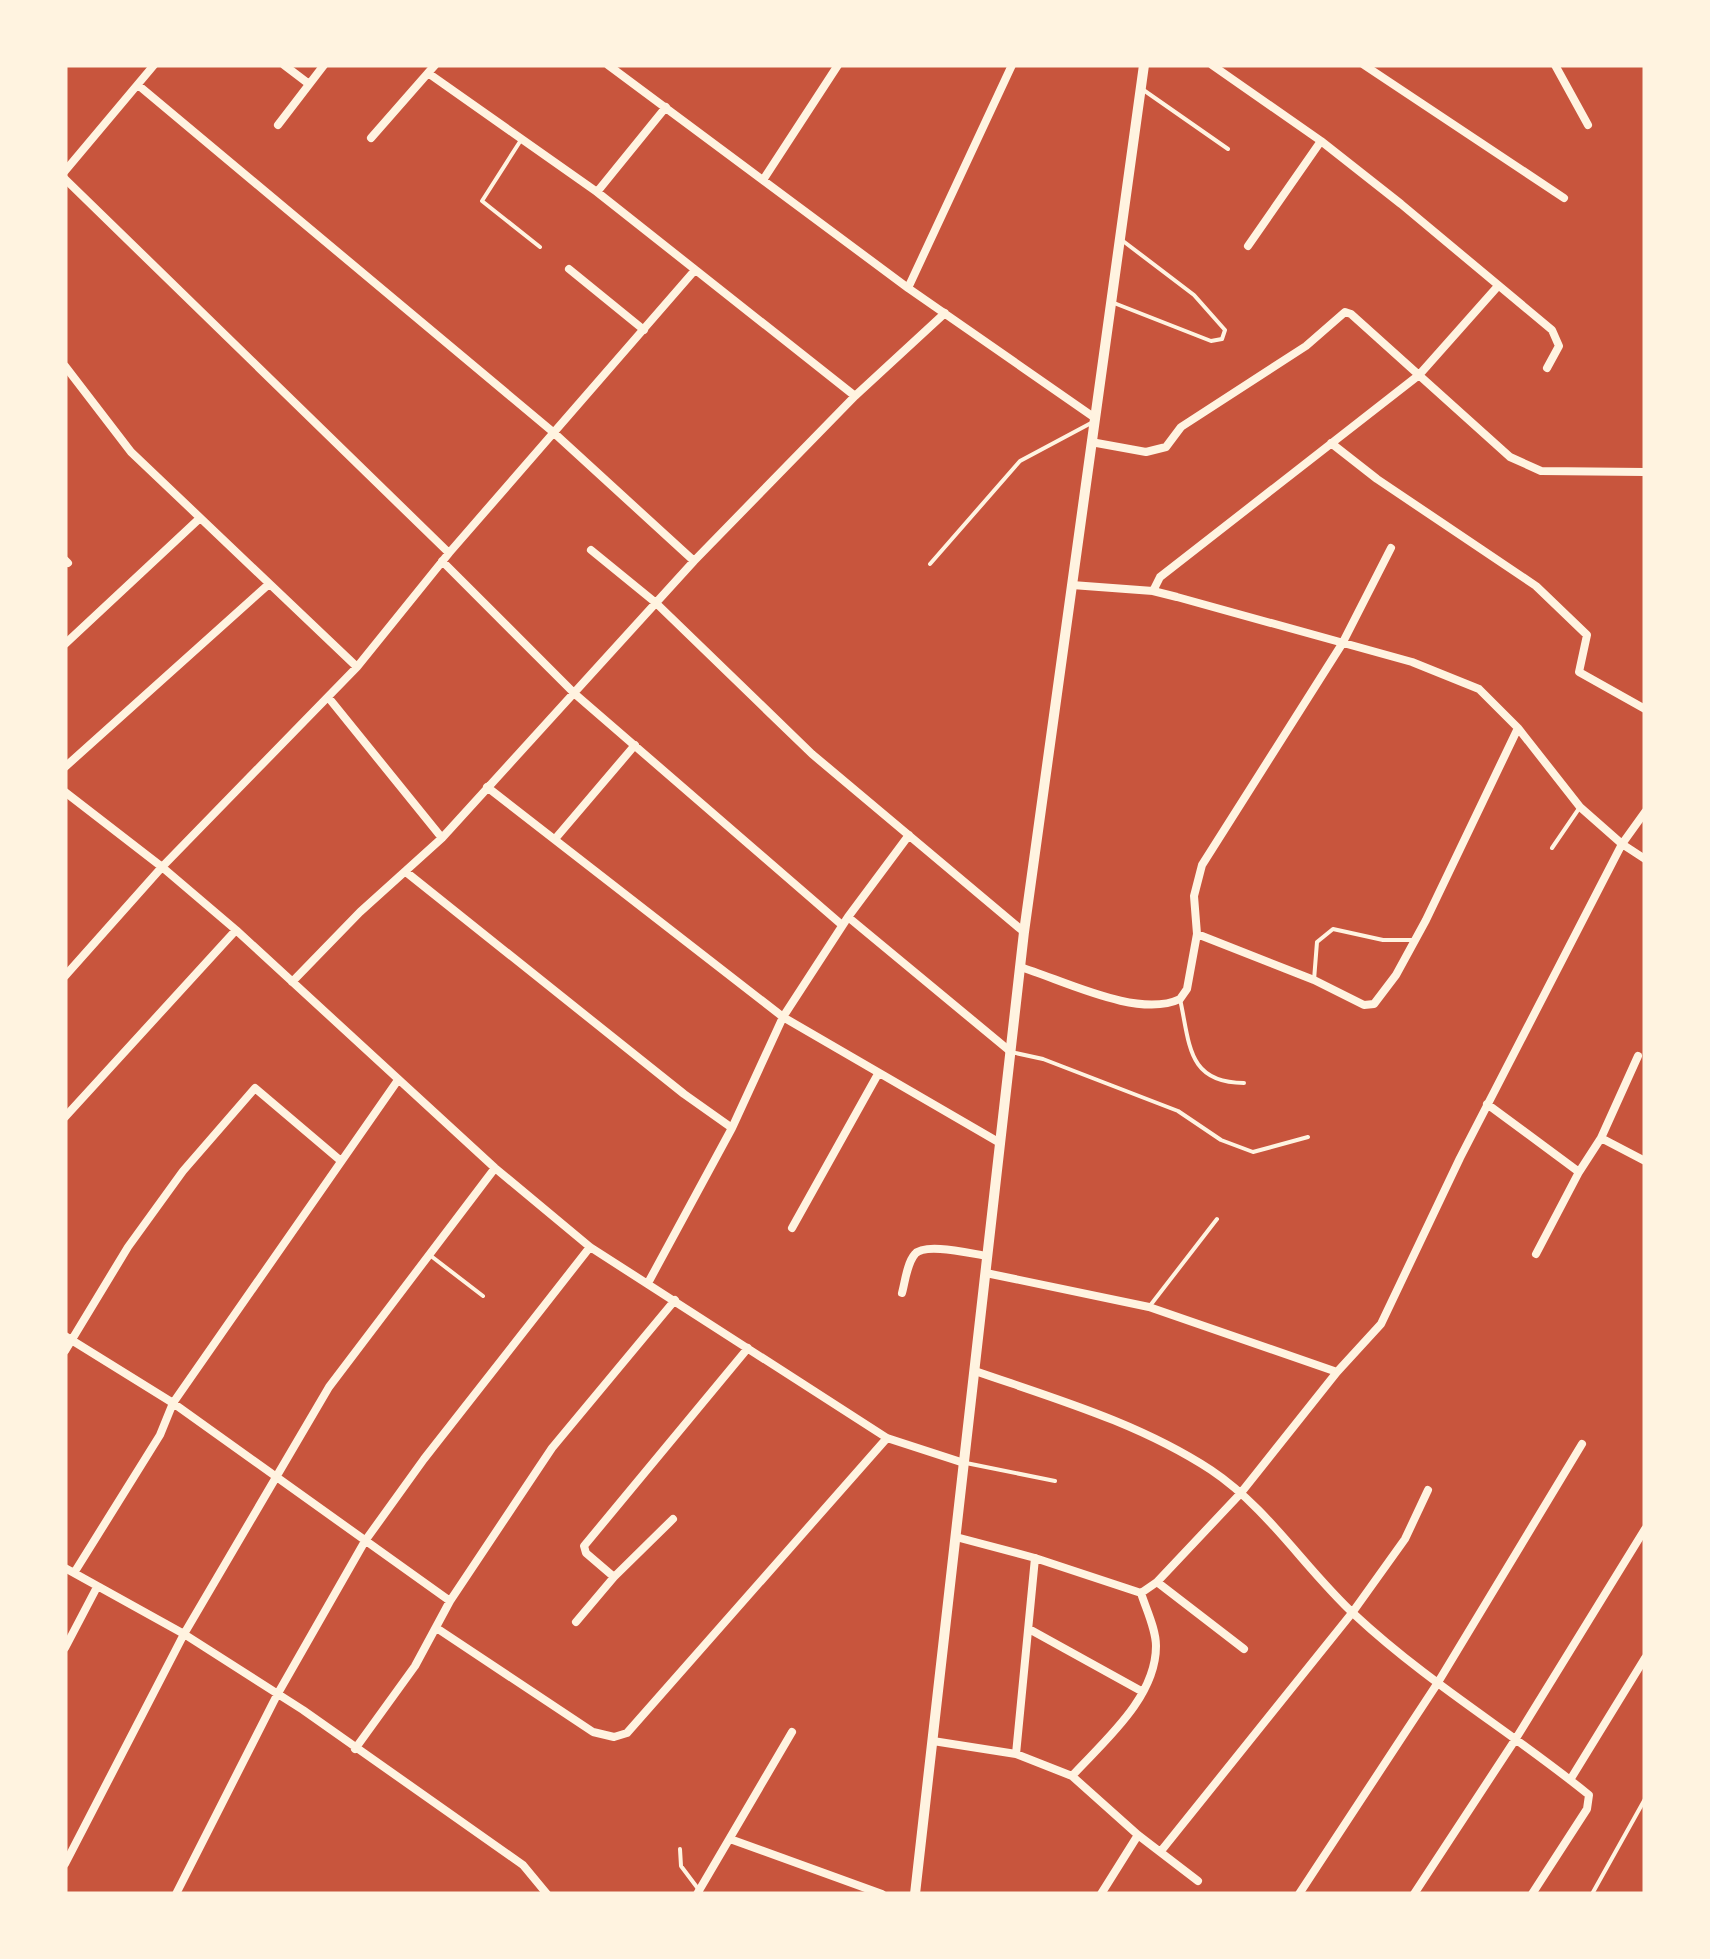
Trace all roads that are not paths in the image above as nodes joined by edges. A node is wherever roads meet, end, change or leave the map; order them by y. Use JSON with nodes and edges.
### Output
{"nodes":[{"id":1,"x":154,"y":65,"type":"edge"},
{"id":2,"x":284,"y":65,"type":"edge"},
{"id":3,"x":324,"y":65,"type":"edge"},
{"id":4,"x":435,"y":65,"type":"edge"},
{"id":5,"x":608,"y":65,"type":"edge"},
{"id":6,"x":838,"y":65,"type":"edge"},
{"id":7,"x":1012,"y":65,"type":"edge"},
{"id":8,"x":1144,"y":65,"type":"edge"},
{"id":9,"x":1212,"y":65,"type":"edge"},
{"id":10,"x":1364,"y":65,"type":"edge"},
{"id":11,"x":1555,"y":65,"type":"edge"},
{"id":12,"x":428,"y":73,"type":"junction"},
{"id":13,"x":310,"y":84,"type":"junction"},
{"id":14,"x":138,"y":85,"type":"junction"},
{"id":15,"x":1142,"y":89,"type":"junction"},
{"id":16,"x":666,"y":107,"type":"junction"},
{"id":17,"x":278,"y":125,"type":"dead end"},
{"id":18,"x":1588,"y":126,"type":"dead end"},
{"id":19,"x":371,"y":138,"type":"dead end"},
{"id":20,"x":520,"y":140,"type":"junction"},
{"id":21,"x":1321,"y":141,"type":"junction"},
{"id":22,"x":1228,"y":149,"type":"dead end"},
{"id":23,"x":65,"y":170,"type":"edge"},
{"id":24,"x":65,"y":179,"type":"edge"},
{"id":25,"x":763,"y":180,"type":"junction"},
{"id":26,"x":597,"y":192,"type":"junction"},
{"id":27,"x":1564,"y":198,"type":"dead end"},
{"id":28,"x":1119,"y":238,"type":"junction"},
{"id":29,"x":1248,"y":246,"type":"dead end"},
{"id":30,"x":540,"y":247,"type":"dead end"},
{"id":31,"x":569,"y":269,"type":"dead end"},
{"id":32,"x":695,"y":270,"type":"junction"},
{"id":33,"x":1498,"y":286,"type":"junction"},
{"id":34,"x":908,"y":288,"type":"junction"},
{"id":35,"x":1110,"y":302,"type":"junction"},
{"id":36,"x":945,"y":313,"type":"junction"},
{"id":37,"x":644,"y":330,"type":"junction"},
{"id":38,"x":65,"y":366,"type":"edge"},
{"id":39,"x":1548,"y":368,"type":"dead end"},
{"id":40,"x":1418,"y":375,"type":"junction"},
{"id":41,"x":856,"y":396,"type":"junction"},
{"id":42,"x":1094,"y":420,"type":"junction"},
{"id":43,"x":553,"y":432,"type":"junction"},
{"id":44,"x":1091,"y":442,"type":"junction"},
{"id":45,"x":1331,"y":444,"type":"junction"},
{"id":46,"x":1645,"y":472,"type":"edge"},
{"id":47,"x":200,"y":518,"type":"junction"},
{"id":48,"x":1391,"y":548,"type":"dead end"},
{"id":49,"x":591,"y":550,"type":"dead end"},
{"id":50,"x":449,"y":553,"type":"junction"},
{"id":51,"x":442,"y":561,"type":"junction"},
{"id":52,"x":694,"y":561,"type":"junction"},
{"id":53,"x":930,"y":564,"type":"dead end"},
{"id":54,"x":269,"y":584,"type":"junction"},
{"id":55,"x":1072,"y":586,"type":"junction"},
{"id":56,"x":1153,"y":591,"type":"junction"},
{"id":57,"x":656,"y":603,"type":"junction"},
{"id":58,"x":65,"y":644,"type":"edge"},
{"id":59,"x":1342,"y":644,"type":"junction"},
{"id":60,"x":356,"y":667,"type":"junction"},
{"id":61,"x":575,"y":694,"type":"junction"},
{"id":62,"x":328,"y":697,"type":"junction"},
{"id":63,"x":1645,"y":710,"type":"edge"},
{"id":64,"x":1518,"y":728,"type":"junction"},
{"id":65,"x":634,"y":745,"type":"junction"},
{"id":66,"x":65,"y":767,"type":"edge"},
{"id":67,"x":488,"y":787,"type":"junction"},
{"id":68,"x":65,"y":792,"type":"edge"},
{"id":69,"x":1580,"y":806,"type":"junction"},
{"id":70,"x":1645,"y":812,"type":"edge"},
{"id":71,"x":910,"y":836,"type":"junction"},
{"id":72,"x":442,"y":838,"type":"junction"},
{"id":73,"x":555,"y":840,"type":"junction"},
{"id":74,"x":1622,"y":844,"type":"junction"},
{"id":75,"x":1552,"y":848,"type":"dead end"},
{"id":76,"x":1645,"y":859,"type":"edge"},
{"id":77,"x":162,"y":867,"type":"junction"},
{"id":78,"x":406,"y":872,"type":"junction"},
{"id":79,"x":845,"y":921,"type":"junction"},
{"id":80,"x":236,"y":930,"type":"junction"},
{"id":81,"x":1024,"y":932,"type":"junction"},
{"id":82,"x":1196,"y":934,"type":"junction"},
{"id":83,"x":1414,"y":940,"type":"junction"},
{"id":84,"x":1020,"y":967,"type":"junction"},
{"id":85,"x":65,"y":976,"type":"edge"},
{"id":86,"x":1314,"y":980,"type":"junction"},
{"id":87,"x":292,"y":982,"type":"junction"},
{"id":88,"x":1180,"y":999,"type":"junction"},
{"id":89,"x":784,"y":1017,"type":"junction"},
{"id":90,"x":1010,"y":1052,"type":"junction"},
{"id":91,"x":1638,"y":1056,"type":"dead end"},
{"id":92,"x":878,"y":1074,"type":"junction"},
{"id":93,"x":398,"y":1080,"type":"junction"},
{"id":94,"x":1244,"y":1083,"type":"dead end"},
{"id":95,"x":1487,"y":1104,"type":"junction"},
{"id":96,"x":65,"y":1117,"type":"edge"},
{"id":97,"x":732,"y":1128,"type":"junction"},
{"id":98,"x":1308,"y":1137,"type":"dead end"},
{"id":99,"x":1601,"y":1138,"type":"junction"},
{"id":100,"x":1000,"y":1143,"type":"junction"},
{"id":101,"x":341,"y":1160,"type":"junction"},
{"id":102,"x":1645,"y":1161,"type":"edge"},
{"id":103,"x":495,"y":1168,"type":"junction"},
{"id":104,"x":1579,"y":1172,"type":"junction"},
{"id":105,"x":1217,"y":1219,"type":"dead end"},
{"id":106,"x":792,"y":1228,"type":"dead end"},
{"id":107,"x":590,"y":1248,"type":"junction"},
{"id":108,"x":1536,"y":1254,"type":"dead end"},
{"id":109,"x":429,"y":1255,"type":"junction"},
{"id":110,"x":988,"y":1256,"type":"junction"},
{"id":111,"x":986,"y":1273,"type":"junction"},
{"id":112,"x":648,"y":1283,"type":"junction"},
{"id":113,"x":902,"y":1293,"type":"dead end"},
{"id":114,"x":483,"y":1296,"type":"dead end"},
{"id":115,"x":675,"y":1300,"type":"junction"},
{"id":116,"x":1149,"y":1307,"type":"junction"},
{"id":117,"x":68,"y":1338,"type":"edge"},
{"id":118,"x":748,"y":1348,"type":"junction"},
{"id":119,"x":65,"y":1351,"type":"edge"},
{"id":120,"x":975,"y":1371,"type":"junction"},
{"id":121,"x":1337,"y":1372,"type":"junction"},
{"id":122,"x":173,"y":1403,"type":"junction"},
{"id":123,"x":888,"y":1438,"type":"junction"},
{"id":124,"x":1582,"y":1444,"type":"dead end"},
{"id":125,"x":964,"y":1463,"type":"junction"},
{"id":126,"x":276,"y":1475,"type":"junction"},
{"id":127,"x":1054,"y":1482,"type":"dead end"},
{"id":128,"x":1428,"y":1490,"type":"dead end"},
{"id":129,"x":1240,"y":1494,"type":"junction"},
{"id":130,"x":673,"y":1518,"type":"dead end"},
{"id":131,"x":1645,"y":1530,"type":"edge"},
{"id":132,"x":956,"y":1536,"type":"junction"},
{"id":133,"x":364,"y":1541,"type":"junction"},
{"id":134,"x":1035,"y":1558,"type":"junction"},
{"id":135,"x":69,"y":1570,"type":"edge"},
{"id":136,"x":614,"y":1577,"type":"junction"},
{"id":137,"x":1157,"y":1582,"type":"junction"},
{"id":138,"x":97,"y":1587,"type":"junction"},
{"id":139,"x":1141,"y":1593,"type":"junction"},
{"id":140,"x":450,"y":1602,"type":"junction"},
{"id":141,"x":1352,"y":1613,"type":"junction"},
{"id":142,"x":576,"y":1622,"type":"dead end"},
{"id":143,"x":438,"y":1629,"type":"junction"},
{"id":144,"x":1029,"y":1630,"type":"junction"},
{"id":145,"x":184,"y":1634,"type":"junction"},
{"id":146,"x":65,"y":1648,"type":"edge"},
{"id":147,"x":1244,"y":1649,"type":"dead end"},
{"id":148,"x":1645,"y":1658,"type":"edge"},
{"id":149,"x":1437,"y":1684,"type":"junction"},
{"id":150,"x":1143,"y":1692,"type":"junction"},
{"id":151,"x":277,"y":1695,"type":"junction"},
{"id":152,"x":792,"y":1732,"type":"dead end"},
{"id":153,"x":1515,"y":1740,"type":"junction"},
{"id":154,"x":933,"y":1741,"type":"junction"},
{"id":155,"x":356,"y":1749,"type":"junction"},
{"id":156,"x":1016,"y":1754,"type":"junction"},
{"id":157,"x":1072,"y":1776,"type":"junction"},
{"id":158,"x":1570,"y":1780,"type":"junction"},
{"id":159,"x":1645,"y":1799,"type":"edge"},
{"id":160,"x":1138,"y":1835,"type":"junction"},
{"id":161,"x":730,"y":1840,"type":"junction"},
{"id":162,"x":680,"y":1850,"type":"dead end"},
{"id":163,"x":1161,"y":1850,"type":"junction"},
{"id":164,"x":65,"y":1864,"type":"edge"},
{"id":165,"x":1198,"y":1881,"type":"dead end"},
{"id":166,"x":698,"y":1892,"type":"edge"},
{"id":167,"x":176,"y":1894,"type":"edge"},
{"id":168,"x":546,"y":1894,"type":"edge"},
{"id":169,"x":882,"y":1894,"type":"edge"},
{"id":170,"x":916,"y":1894,"type":"edge"},
{"id":171,"x":1101,"y":1894,"type":"edge"},
{"id":172,"x":1299,"y":1894,"type":"edge"},
{"id":173,"x":1414,"y":1894,"type":"edge"},
{"id":174,"x":1532,"y":1894,"type":"edge"},
{"id":175,"x":1592,"y":1894,"type":"edge"}],
"edges":[{"from":1,"to":14,"type":"street"},
{"from":2,"to":13,"type":"street"},
{"from":3,"to":13,"type":"street"},
{"from":4,"to":12,"type":"street"},
{"from":5,"to":16,"type":"street"},
{"from":6,"to":25,"type":"street"},
{"from":7,"to":34,"type":"street"},
{"from":8,"to":15,"type":"street"},
{"from":9,"to":21,"type":"street"},
{"from":10,"to":27,"type":"street"},
{"from":11,"to":18,"type":"street"},
{"from":12,"to":19,"type":"street"},
{"from":12,"to":20,"type":"street"},
{"from":13,"to":17,"type":"street"},
{"from":14,"to":23,"type":"street"},
{"from":14,"to":43,"type":"street"},
{"from":15,"to":22,"type":"lane"},
{"from":15,"to":28,"type":"street"},
{"from":16,"to":25,"type":"street"},
{"from":16,"to":26,"type":"street"},
{"from":20,"to":26,"type":"street"},
{"from":20,"to":30,"type":"lane"},
{"from":21,"to":29,"type":"street"},
{"from":21,"to":33,"type":"street"},
{"from":24,"to":50,"type":"street"},
{"from":25,"to":34,"type":"street"},
{"from":26,"to":32,"type":"street"},
{"from":28,"to":35,"type":"street"},
{"from":28,"to":35,"type":"lane"},
{"from":31,"to":37,"type":"street"},
{"from":32,"to":37,"type":"street"},
{"from":32,"to":41,"type":"street"},
{"from":33,"to":39,"type":"street"},
{"from":33,"to":40,"type":"street"},
{"from":34,"to":36,"type":"street"},
{"from":35,"to":42,"type":"street"},
{"from":36,"to":41,"type":"street"},
{"from":36,"to":42,"type":"street"},
{"from":37,"to":43,"type":"street"},
{"from":38,"to":47,"type":"street"},
{"from":40,"to":44,"type":"street"},
{"from":40,"to":45,"type":"street"},
{"from":40,"to":46,"type":"street"},
{"from":41,"to":52,"type":"street"},
{"from":42,"to":44,"type":"street"},
{"from":42,"to":53,"type":"lane"},
{"from":43,"to":50,"type":"street"},
{"from":43,"to":52,"type":"street"},
{"from":44,"to":55,"type":"street"},
{"from":45,"to":56,"type":"street"},
{"from":45,"to":63,"type":"street"},
{"from":47,"to":54,"type":"street"},
{"from":47,"to":58,"type":"street"},
{"from":48,"to":59,"type":"street"},
{"from":49,"to":57,"type":"street"},
{"from":50,"to":51,"type":"street"},
{"from":51,"to":60,"type":"street"},
{"from":51,"to":61,"type":"street"},
{"from":52,"to":57,"type":"street"},
{"from":54,"to":60,"type":"street"},
{"from":54,"to":66,"type":"street"},
{"from":55,"to":56,"type":"street"},
{"from":55,"to":81,"type":"street"},
{"from":56,"to":59,"type":"street"},
{"from":57,"to":61,"type":"street"},
{"from":57,"to":71,"type":"street"},
{"from":59,"to":64,"type":"street"},
{"from":59,"to":82,"type":"street"},
{"from":60,"to":62,"type":"street"},
{"from":61,"to":65,"type":"street"},
{"from":61,"to":67,"type":"street"},
{"from":62,"to":72,"type":"street"},
{"from":62,"to":77,"type":"street"},
{"from":64,"to":69,"type":"street"},
{"from":64,"to":83,"type":"street"},
{"from":65,"to":73,"type":"street"},
{"from":65,"to":79,"type":"street"},
{"from":67,"to":72,"type":"street"},
{"from":67,"to":73,"type":"street"},
{"from":68,"to":77,"type":"street"},
{"from":69,"to":74,"type":"street"},
{"from":69,"to":75,"type":"lane"},
{"from":70,"to":74,"type":"street"},
{"from":71,"to":79,"type":"street"},
{"from":71,"to":81,"type":"street"},
{"from":72,"to":78,"type":"street"},
{"from":73,"to":89,"type":"street"},
{"from":74,"to":76,"type":"street"},
{"from":74,"to":95,"type":"street"},
{"from":77,"to":80,"type":"street"},
{"from":77,"to":85,"type":"street"},
{"from":78,"to":87,"type":"street"},
{"from":78,"to":97,"type":"street"},
{"from":79,"to":89,"type":"street"},
{"from":79,"to":90,"type":"street"},
{"from":80,"to":87,"type":"street"},
{"from":80,"to":96,"type":"street"},
{"from":81,"to":84,"type":"street"},
{"from":82,"to":86,"type":"street"},
{"from":82,"to":88,"type":"street"},
{"from":83,"to":86,"type":"lane"},
{"from":83,"to":86,"type":"street"},
{"from":84,"to":88,"type":"street"},
{"from":84,"to":90,"type":"street"},
{"from":87,"to":93,"type":"street"},
{"from":88,"to":94,"type":"lane"},
{"from":89,"to":92,"type":"street"},
{"from":89,"to":97,"type":"street"},
{"from":90,"to":98,"type":"lane"},
{"from":90,"to":100,"type":"street"},
{"from":91,"to":99,"type":"street"},
{"from":92,"to":100,"type":"street"},
{"from":92,"to":106,"type":"street"},
{"from":93,"to":101,"type":"street"},
{"from":93,"to":103,"type":"street"},
{"from":95,"to":104,"type":"street"},
{"from":95,"to":121,"type":"street"},
{"from":97,"to":112,"type":"street"},
{"from":99,"to":102,"type":"street"},
{"from":99,"to":104,"type":"street"},
{"from":100,"to":110,"type":"street"},
{"from":101,"to":117,"type":"street"},
{"from":101,"to":122,"type":"street"},
{"from":103,"to":107,"type":"street"},
{"from":103,"to":109,"type":"street"},
{"from":104,"to":108,"type":"street"},
{"from":105,"to":116,"type":"lane"},
{"from":107,"to":112,"type":"street"},
{"from":107,"to":133,"type":"street"},
{"from":109,"to":114,"type":"lane"},
{"from":109,"to":126,"type":"street"},
{"from":110,"to":111,"type":"street"},
{"from":110,"to":113,"type":"street"},
{"from":111,"to":116,"type":"street"},
{"from":111,"to":120,"type":"street"},
{"from":112,"to":115,"type":"street"},
{"from":115,"to":118,"type":"street"},
{"from":115,"to":140,"type":"street"},
{"from":116,"to":121,"type":"street"},
{"from":117,"to":119,"type":"street"},
{"from":117,"to":122,"type":"street"},
{"from":118,"to":123,"type":"street"},
{"from":118,"to":136,"type":"street"},
{"from":120,"to":125,"type":"street"},
{"from":120,"to":129,"type":"street"},
{"from":121,"to":129,"type":"street"},
{"from":122,"to":126,"type":"street"},
{"from":122,"to":135,"type":"street"},
{"from":123,"to":125,"type":"street"},
{"from":123,"to":143,"type":"street"},
{"from":124,"to":149,"type":"street"},
{"from":125,"to":127,"type":"lane"},
{"from":125,"to":132,"type":"street"},
{"from":126,"to":133,"type":"street"},
{"from":126,"to":145,"type":"street"},
{"from":128,"to":141,"type":"street"},
{"from":129,"to":137,"type":"street"},
{"from":129,"to":141,"type":"street"},
{"from":130,"to":136,"type":"street"},
{"from":131,"to":153,"type":"street"},
{"from":132,"to":134,"type":"street"},
{"from":132,"to":154,"type":"street"},
{"from":133,"to":140,"type":"street"},
{"from":133,"to":151,"type":"street"},
{"from":134,"to":139,"type":"street"},
{"from":134,"to":144,"type":"street"},
{"from":135,"to":138,"type":"street"},
{"from":136,"to":142,"type":"street"},
{"from":137,"to":139,"type":"street"},
{"from":137,"to":147,"type":"street"},
{"from":138,"to":145,"type":"street"},
{"from":138,"to":146,"type":"street"},
{"from":139,"to":150,"type":"street"},
{"from":140,"to":143,"type":"street"},
{"from":141,"to":149,"type":"street"},
{"from":141,"to":163,"type":"street"},
{"from":143,"to":155,"type":"street"},
{"from":144,"to":150,"type":"street"},
{"from":144,"to":156,"type":"street"},
{"from":145,"to":151,"type":"street"},
{"from":145,"to":164,"type":"street"},
{"from":148,"to":158,"type":"street"},
{"from":149,"to":153,"type":"street"},
{"from":149,"to":172,"type":"street"},
{"from":150,"to":157,"type":"street"},
{"from":151,"to":155,"type":"street"},
{"from":151,"to":167,"type":"street"},
{"from":152,"to":161,"type":"street"},
{"from":153,"to":158,"type":"street"},
{"from":153,"to":173,"type":"street"},
{"from":154,"to":156,"type":"street"},
{"from":154,"to":170,"type":"street"},
{"from":155,"to":168,"type":"street"},
{"from":156,"to":157,"type":"street"},
{"from":157,"to":160,"type":"street"},
{"from":158,"to":174,"type":"street"},
{"from":159,"to":175,"type":"lane"},
{"from":160,"to":163,"type":"street"},
{"from":160,"to":171,"type":"street"},
{"from":161,"to":166,"type":"street"},
{"from":161,"to":169,"type":"street"},
{"from":162,"to":166,"type":"lane"},
{"from":163,"to":165,"type":"street"}]}
